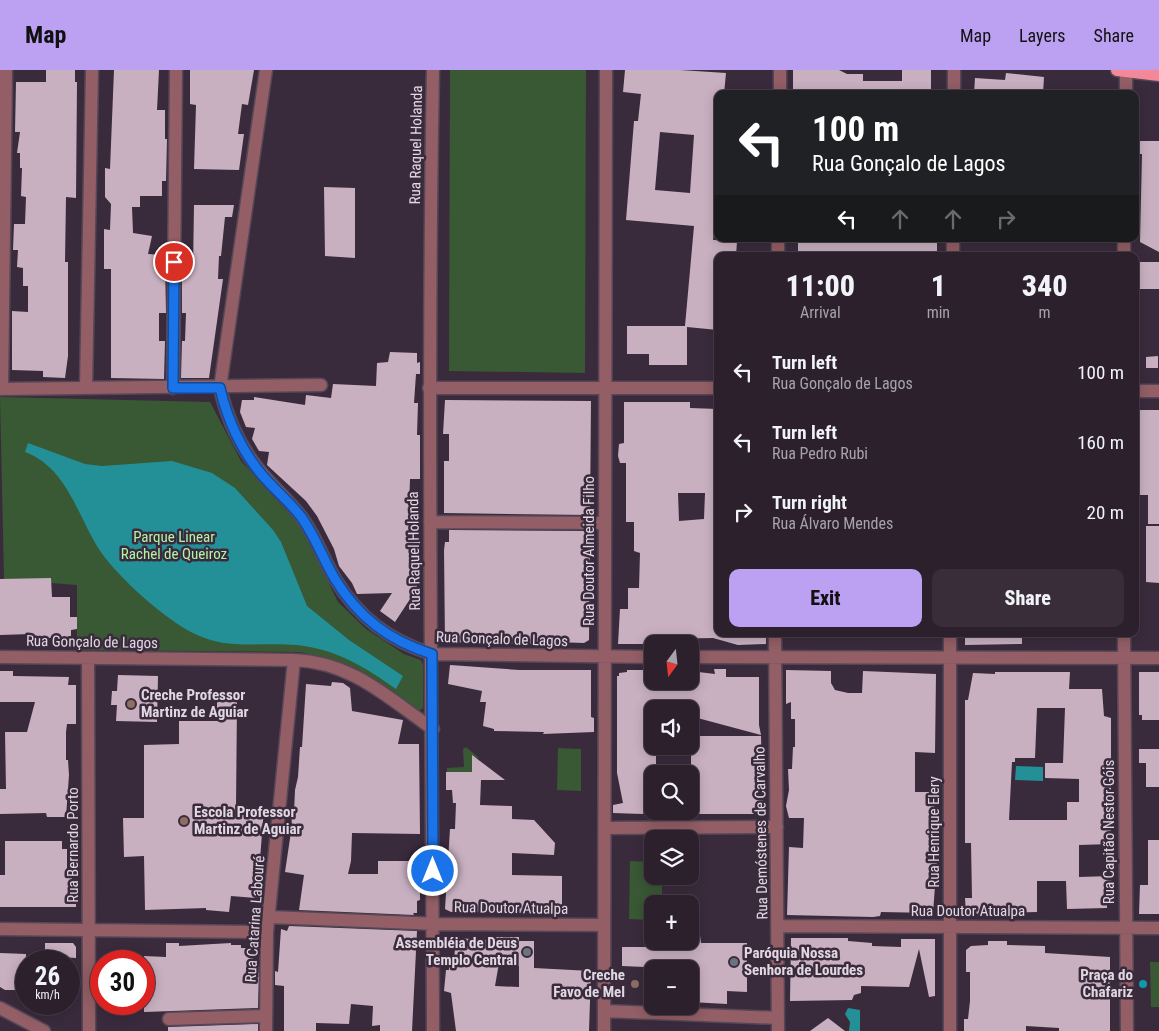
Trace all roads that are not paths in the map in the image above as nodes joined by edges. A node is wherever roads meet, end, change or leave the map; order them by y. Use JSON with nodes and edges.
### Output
{"nodes":[{"id":1,"x":6,"y":70,"type":"edge"},
{"id":2,"x":92,"y":70,"type":"edge"},
{"id":3,"x":176,"y":70,"type":"edge"},
{"id":4,"x":266,"y":70,"type":"edge"},
{"id":5,"x":433,"y":70,"type":"edge"},
{"id":6,"x":606,"y":70,"type":"edge"},
{"id":7,"x":780,"y":70,"type":"edge"},
{"id":8,"x":954,"y":70,"type":"edge"},
{"id":9,"x":1123,"y":70,"type":"edge"},
{"id":10,"x":1159,"y":75,"type":"edge"},
{"id":11,"x":780,"y":90,"type":"edge"},
{"id":12,"x":954,"y":90,"type":"edge"},
{"id":13,"x":1126,"y":90,"type":"edge"},
{"id":14,"x":321,"y":385,"type":"dead end"},
{"id":15,"x":86,"y":388,"type":"junction"},
{"id":16,"x":173,"y":388,"type":"junction"},
{"id":17,"x":220,"y":388,"type":"junction"},
{"id":18,"x":429,"y":388,"type":"junction"},
{"id":19,"x":714,"y":388,"type":"edge"},
{"id":20,"x":1,"y":389,"type":"edge"},
{"id":21,"x":604,"y":389,"type":"junction"},
{"id":22,"x":1139,"y":391,"type":"edge"},
{"id":23,"x":1159,"y":391,"type":"edge"},
{"id":24,"x":430,"y":522,"type":"junction"},
{"id":25,"x":605,"y":523,"type":"junction"},
{"id":26,"x":775,"y":637,"type":"edge"},
{"id":27,"x":950,"y":637,"type":"edge"},
{"id":28,"x":1124,"y":637,"type":"edge"},
{"id":29,"x":432,"y":654,"type":"junction"},
{"id":30,"x":950,"y":656,"type":"junction"},
{"id":31,"x":0,"y":657,"type":"edge"},
{"id":32,"x":606,"y":657,"type":"junction"},
{"id":33,"x":644,"y":657,"type":"edge"},
{"id":34,"x":699,"y":657,"type":"edge"},
{"id":35,"x":775,"y":657,"type":"junction"},
{"id":36,"x":88,"y":658,"type":"junction"},
{"id":37,"x":1124,"y":658,"type":"junction"},
{"id":38,"x":1159,"y":658,"type":"edge"},
{"id":39,"x":294,"y":660,"type":"junction"},
{"id":40,"x":433,"y":729,"type":"junction"},
{"id":41,"x":777,"y":827,"type":"junction"},
{"id":42,"x":605,"y":828,"type":"junction"},
{"id":43,"x":269,"y":917,"type":"junction"},
{"id":44,"x":433,"y":924,"type":"junction"},
{"id":45,"x":604,"y":925,"type":"junction"},
{"id":46,"x":778,"y":926,"type":"junction"},
{"id":47,"x":950,"y":927,"type":"junction"},
{"id":48,"x":1126,"y":927,"type":"junction"},
{"id":49,"x":1159,"y":928,"type":"edge"},
{"id":50,"x":0,"y":929,"type":"edge"},
{"id":51,"x":90,"y":931,"type":"junction"},
{"id":52,"x":267,"y":932,"type":"junction"},
{"id":53,"x":0,"y":1008,"type":"edge"},
{"id":54,"x":604,"y":1011,"type":"junction"},
{"id":55,"x":266,"y":1016,"type":"junction"},
{"id":56,"x":169,"y":1019,"type":"dead end"},
{"id":57,"x":778,"y":1025,"type":"edge"},
{"id":58,"x":37,"y":1029,"type":"edge"},
{"id":59,"x":89,"y":1031,"type":"edge"},
{"id":60,"x":266,"y":1031,"type":"edge"},
{"id":61,"x":433,"y":1031,"type":"edge"},
{"id":62,"x":604,"y":1031,"type":"edge"},
{"id":63,"x":950,"y":1031,"type":"edge"},
{"id":64,"x":1127,"y":1031,"type":"edge"}],
"edges":[{"from":1,"to":20,"type":"street"},
{"from":2,"to":15,"type":"street"},
{"from":3,"to":16,"type":"street"},
{"from":4,"to":17,"type":"street"},
{"from":5,"to":18,"type":"street","name":"Rua Raquel Holanda"},
{"from":6,"to":21,"type":"street","name":"Rua Doutor Almeida Filho"},
{"from":7,"to":11,"type":"street"},
{"from":8,"to":12,"type":"street"},
{"from":9,"to":10,"type":"main road"},
{"from":9,"to":13,"type":"street"},
{"from":14,"to":17,"type":"street"},
{"from":15,"to":16,"type":"street"},
{"from":15,"to":20,"type":"street"},
{"from":16,"to":17,"type":"street"},
{"from":17,"to":29,"type":"street","name":"Rua Gonçalo de Lagos"},
{"from":18,"to":21,"type":"street"},
{"from":18,"to":24,"type":"street","name":"Rua Raquel Holanda"},
{"from":19,"to":21,"type":"street"},
{"from":21,"to":25,"type":"street","name":"Rua Doutor Almeida Filho"},
{"from":22,"to":23,"type":"street"},
{"from":24,"to":25,"type":"street"},
{"from":24,"to":29,"type":"street","name":"Rua Raquel Holanda"},
{"from":25,"to":32,"type":"street","name":"Rua Doutor Almeida Filho"},
{"from":26,"to":35,"type":"street","name":"Rua Demóstenes de Carvalho"},
{"from":27,"to":30,"type":"street","name":"Rua Henrique Elery"},
{"from":28,"to":37,"type":"street","name":"Rua Capitão Nestor Góis"},
{"from":29,"to":32,"type":"street","name":"Rua Gonçalo de Lagos"},
{"from":29,"to":40,"type":"street","name":"Rua Raquel Holanda"},
{"from":30,"to":35,"type":"street"},
{"from":30,"to":37,"type":"street"},
{"from":30,"to":47,"type":"street","name":"Rua Henrique Elery"},
{"from":31,"to":36,"type":"street","name":"Rua Gonçalo de Lagos"},
{"from":32,"to":33,"type":"street","name":"Rua Gonçalo de Lagos"},
{"from":32,"to":42,"type":"street","name":"Rua Doutor Almeida Filho"},
{"from":34,"to":35,"type":"street"},
{"from":35,"to":41,"type":"street","name":"Rua Demóstenes de Carvalho"},
{"from":36,"to":39,"type":"street","name":"Rua Gonçalo de Lagos"},
{"from":36,"to":51,"type":"street","name":"Rua Bernardo Porto"},
{"from":37,"to":38,"type":"street"},
{"from":37,"to":48,"type":"street","name":"Rua Capitão Nestor Góis"},
{"from":39,"to":40,"type":"street","name":"Rua Gonçalo de Lagos"},
{"from":39,"to":43,"type":"street","name":"Rua Catarina Labouré"},
{"from":40,"to":44,"type":"street","name":"Rua Raquel Holanda"},
{"from":41,"to":42,"type":"street"},
{"from":41,"to":46,"type":"street","name":"Rua Demóstenes de Carvalho"},
{"from":42,"to":45,"type":"street","name":"Rua Doutor Almeida Filho"},
{"from":43,"to":44,"type":"street","name":"Rua Doutor Atualpa"},
{"from":43,"to":52,"type":"street","name":"Rua Catarina Labouré"},
{"from":44,"to":45,"type":"street","name":"Rua Doutor Atualpa"},
{"from":44,"to":61,"type":"street","name":"Rua Raquel Holanda"},
{"from":45,"to":54,"type":"street","name":"Rua Doutor Almeida Filho"},
{"from":46,"to":47,"type":"street","name":"Rua Doutor Atualpa"},
{"from":46,"to":57,"type":"street","name":"Rua Demóstenes de Carvalho"},
{"from":47,"to":48,"type":"street","name":"Rua Doutor Atualpa"},
{"from":47,"to":63,"type":"street","name":"Rua Henrique Elery"},
{"from":48,"to":49,"type":"street","name":"Rua Doutor Atualpa"},
{"from":48,"to":64,"type":"street","name":"Rua Capitão Nestor Góis"},
{"from":50,"to":51,"type":"street"},
{"from":51,"to":52,"type":"street"},
{"from":51,"to":59,"type":"street","name":"Rua Bernardo Porto"},
{"from":52,"to":55,"type":"street","name":"Rua Catarina Labouré"},
{"from":53,"to":58,"type":"street"},
{"from":54,"to":57,"type":"street"},
{"from":54,"to":62,"type":"street","name":"Rua Doutor Almeida Filho"},
{"from":55,"to":56,"type":"street"},
{"from":55,"to":60,"type":"street","name":"Rua Catarina Labouré"}]}
